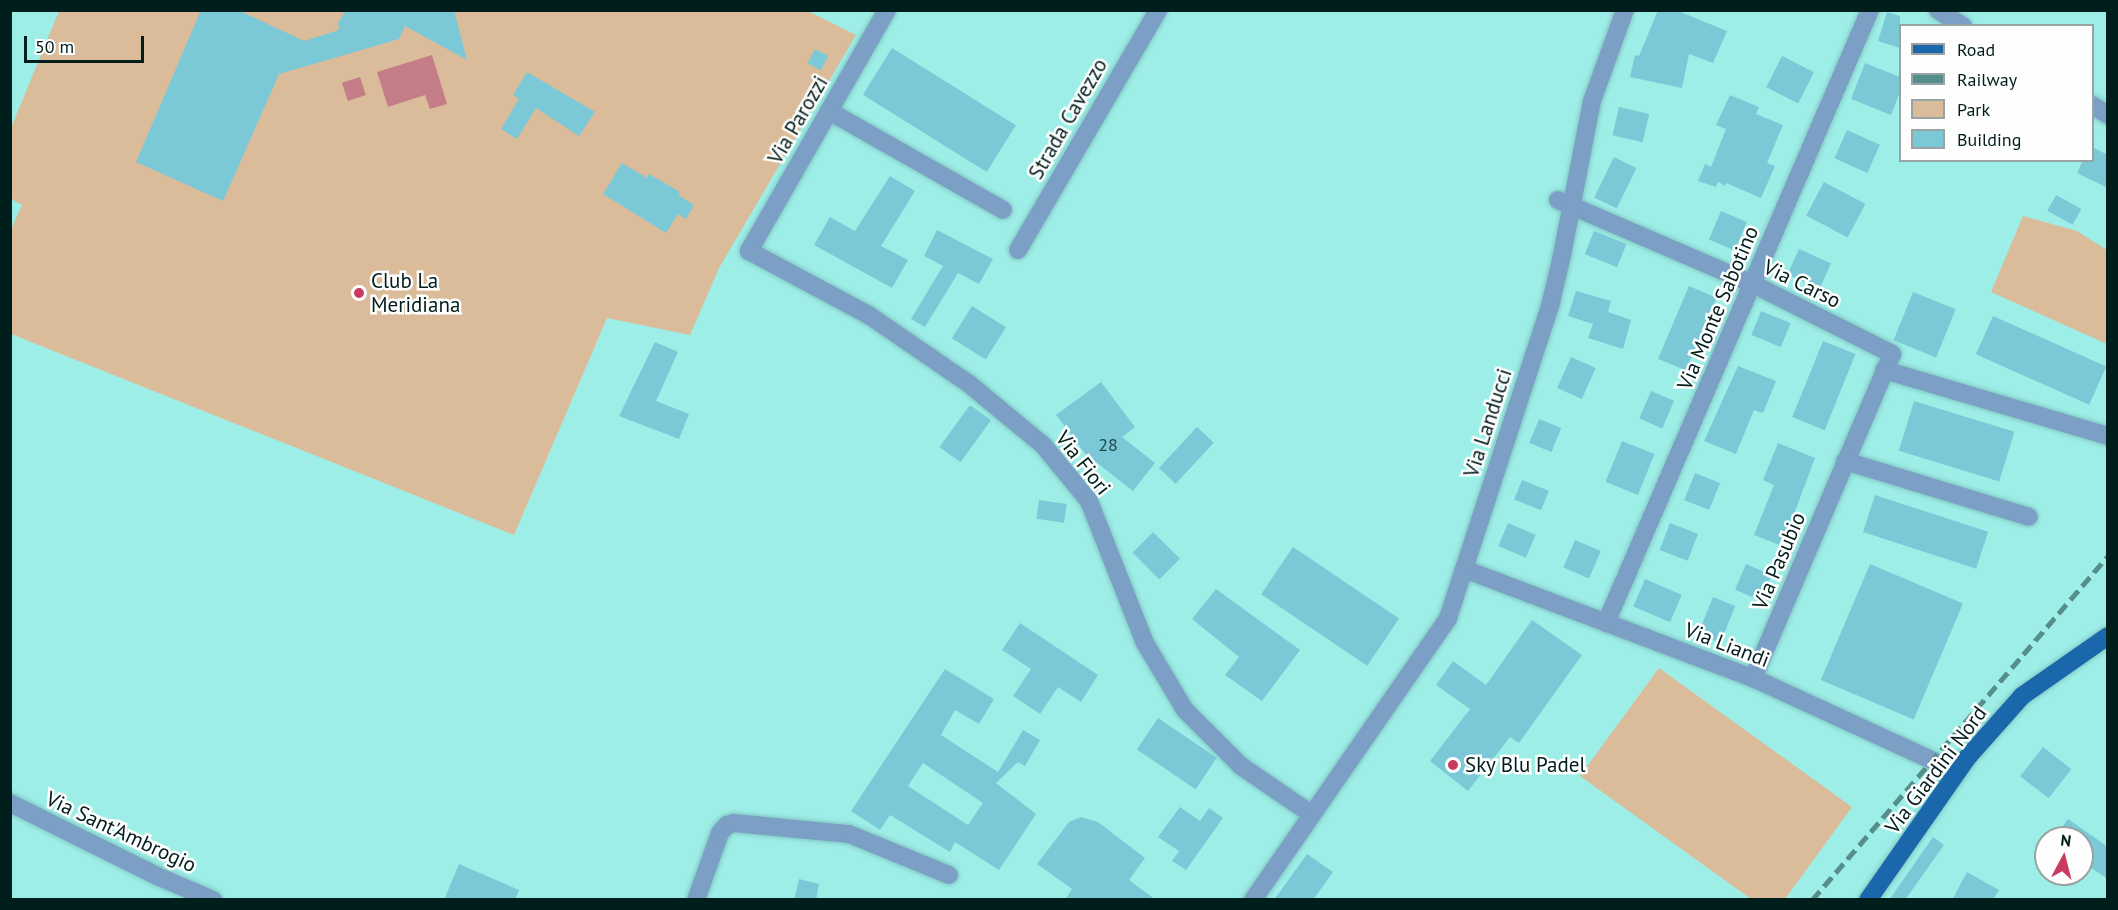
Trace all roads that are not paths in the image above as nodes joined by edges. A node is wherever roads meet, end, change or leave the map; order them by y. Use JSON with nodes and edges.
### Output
{"nodes":[{"id":1,"x":887,"y":10,"type":"edge"},
{"id":2,"x":1158,"y":10,"type":"edge"},
{"id":3,"x":1625,"y":10,"type":"edge"},
{"id":4,"x":1870,"y":10,"type":"edge"},
{"id":5,"x":1938,"y":10,"type":"edge"},
{"id":6,"x":1960,"y":24,"type":"edge"},
{"id":7,"x":2094,"y":106,"type":"edge"},
{"id":8,"x":830,"y":111,"type":"junction"},
{"id":9,"x":2108,"y":115,"type":"edge"},
{"id":10,"x":1565,"y":203,"type":"junction"},
{"id":11,"x":1003,"y":210,"type":"dead end"},
{"id":12,"x":1018,"y":250,"type":"dead end"},
{"id":13,"x":749,"y":251,"type":"joint"},
{"id":14,"x":1753,"y":284,"type":"junction"},
{"id":15,"x":1888,"y":362,"type":"junction"},
{"id":16,"x":2108,"y":436,"type":"edge"},
{"id":17,"x":1845,"y":461,"type":"junction"},
{"id":18,"x":2028,"y":517,"type":"dead end"},
{"id":19,"x":1464,"y":569,"type":"junction"},
{"id":20,"x":1606,"y":623,"type":"junction"},
{"id":21,"x":2108,"y":636,"type":"edge"},
{"id":22,"x":1753,"y":678,"type":"junction"},
{"id":23,"x":1967,"y":758,"type":"junction"},
{"id":24,"x":10,"y":802,"type":"edge"},
{"id":25,"x":1311,"y":814,"type":"junction"},
{"id":26,"x":950,"y":875,"type":"dead end"},
{"id":27,"x":213,"y":900,"type":"edge"},
{"id":28,"x":696,"y":900,"type":"edge"},
{"id":29,"x":1252,"y":900,"type":"edge"},
{"id":30,"x":1868,"y":900,"type":"edge"}],
"edges":[{"from":1,"to":8,"type":"street","name":"Via Parozzi"},
{"from":2,"to":12,"type":"street","name":"Strada Cavezzo"},
{"from":3,"to":10,"type":"street","name":"Via Landucci"},
{"from":4,"to":14,"type":"street","name":"Via Monte Sabotino"},
{"from":5,"to":6,"type":"street"},
{"from":7,"to":9,"type":"street"},
{"from":8,"to":11,"type":"street"},
{"from":8,"to":13,"type":"street","name":"Via Parozzi"},
{"from":10,"to":14,"type":"street","name":"Via Carso"},
{"from":10,"to":19,"type":"street","name":"Via Landucci"},
{"from":13,"to":25,"type":"street","name":"Via Fiori"},
{"from":14,"to":15,"type":"street","name":"Via Carso"},
{"from":14,"to":20,"type":"street","name":"Via Monte Sabotino"},
{"from":15,"to":16,"type":"street","name":"Via Carso"},
{"from":15,"to":17,"type":"street","name":"Via Pasubio"},
{"from":17,"to":18,"type":"street"},
{"from":17,"to":22,"type":"street","name":"Via Pasubio"},
{"from":19,"to":20,"type":"street","name":"Via Liandi"},
{"from":19,"to":25,"type":"street","name":"Via Landucci"},
{"from":20,"to":22,"type":"street","name":"Via Liandi"},
{"from":21,"to":23,"type":"main road","name":"Via Giardini Nord"},
{"from":22,"to":23,"type":"street","name":"Via Liandi"},
{"from":23,"to":30,"type":"main road","name":"Via Giardini Nord"},
{"from":24,"to":27,"type":"street","name":"Via Sant'Ambrogio"},
{"from":25,"to":29,"type":"street","name":"Via Landucci"},
{"from":26,"to":28,"type":"street"}]}
